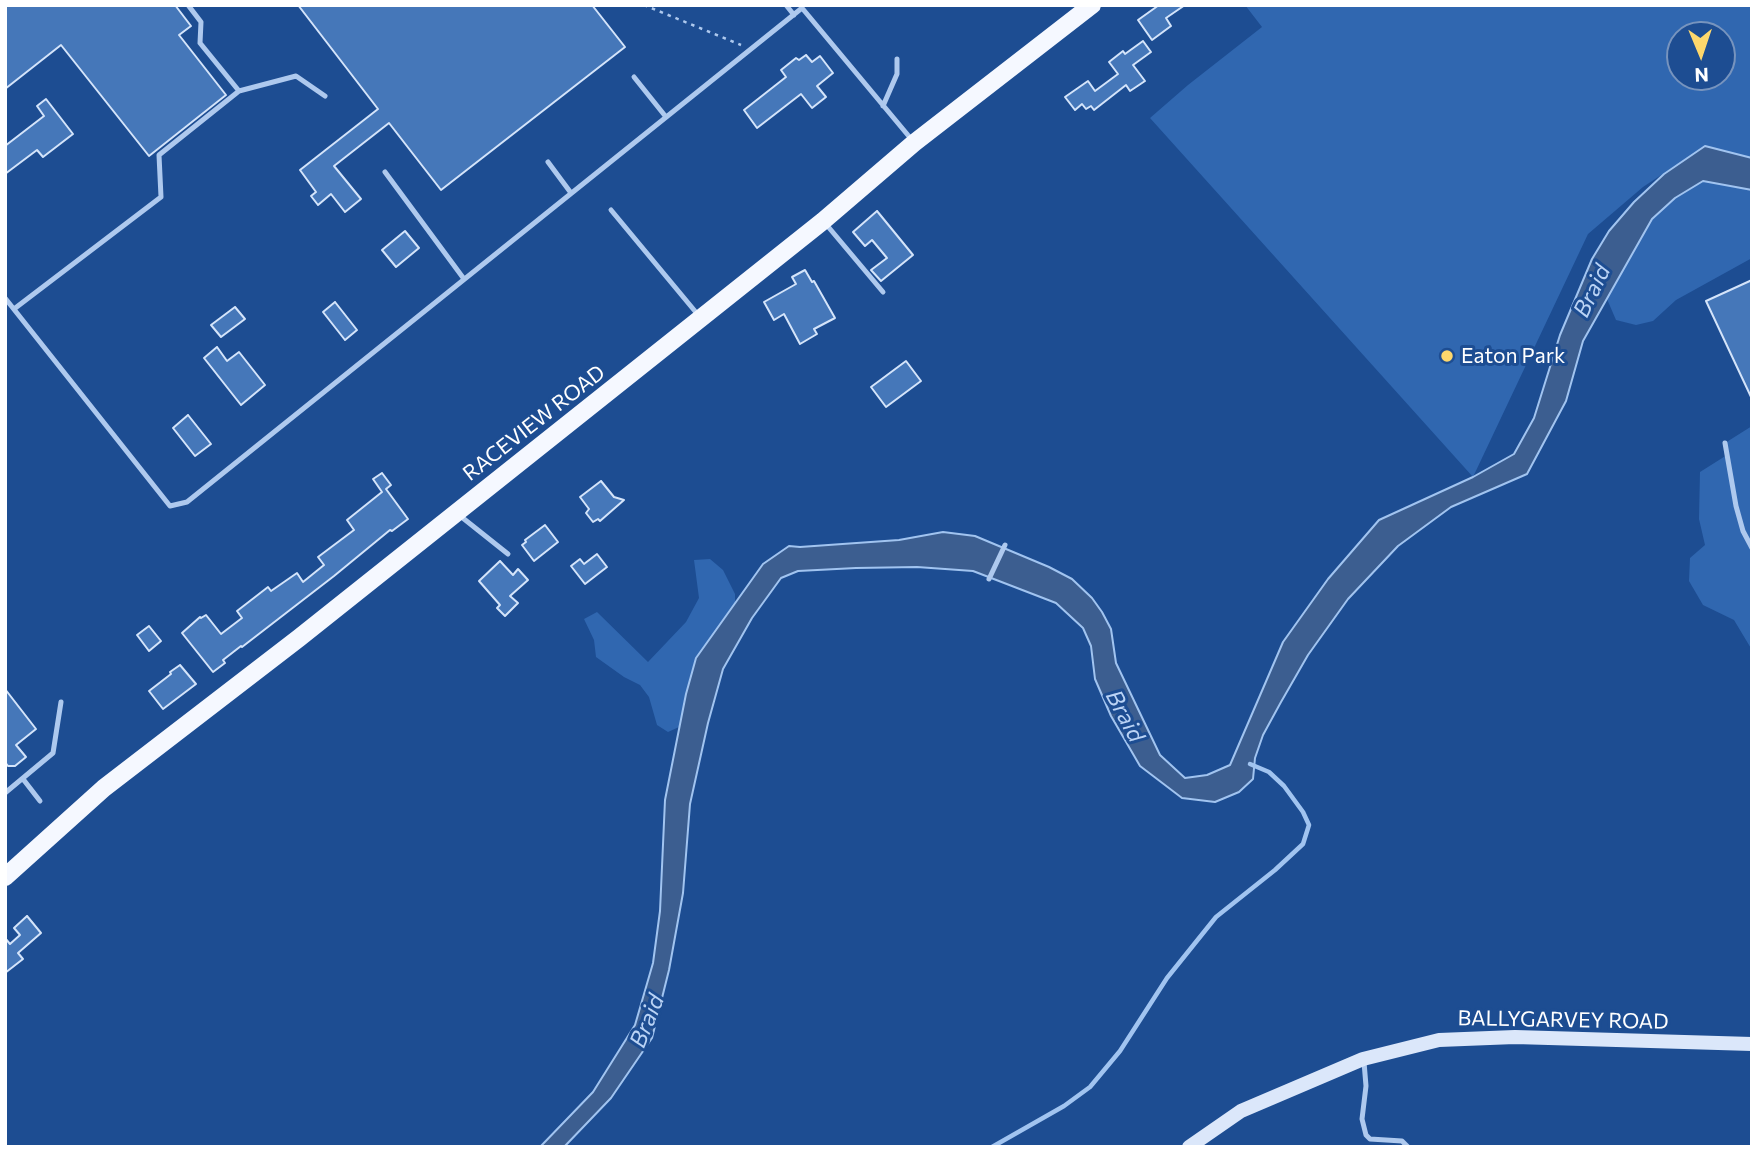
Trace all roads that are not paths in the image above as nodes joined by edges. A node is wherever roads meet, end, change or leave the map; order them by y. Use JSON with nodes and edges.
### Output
{"nodes":[{"id":1,"x":188,"y":5,"type":"edge"},
{"id":2,"x":786,"y":5,"type":"edge"},
{"id":3,"x":1091,"y":5,"type":"edge"},
{"id":4,"x":804,"y":6,"type":"edge"},
{"id":5,"x":794,"y":15,"type":"junction"},
{"id":6,"x":897,"y":59,"type":"dead end"},
{"id":7,"x":634,"y":77,"type":"dead end"},
{"id":8,"x":239,"y":92,"type":"junction"},
{"id":9,"x":325,"y":96,"type":"dead end"},
{"id":10,"x":883,"y":106,"type":"junction"},
{"id":11,"x":666,"y":117,"type":"junction"},
{"id":12,"x":914,"y":143,"type":"junction"},
{"id":13,"x":548,"y":162,"type":"dead end"},
{"id":14,"x":385,"y":172,"type":"dead end"},
{"id":15,"x":571,"y":193,"type":"junction"},
{"id":16,"x":611,"y":210,"type":"dead end"},
{"id":17,"x":823,"y":221,"type":"junction"},
{"id":18,"x":464,"y":279,"type":"junction"},
{"id":19,"x":883,"y":292,"type":"dead end"},
{"id":20,"x":5,"y":298,"type":"edge"},
{"id":21,"x":14,"y":309,"type":"junction"},
{"id":22,"x":701,"y":319,"type":"junction"},
{"id":23,"x":1725,"y":443,"type":"dead end"},
{"id":24,"x":457,"y":513,"type":"junction"},
{"id":25,"x":1005,"y":545,"type":"dead end"},
{"id":26,"x":1752,"y":548,"type":"edge"},
{"id":27,"x":508,"y":554,"type":"dead end"},
{"id":28,"x":989,"y":579,"type":"dead end"},
{"id":29,"x":61,"y":702,"type":"dead end"},
{"id":30,"x":23,"y":779,"type":"junction"},
{"id":31,"x":5,"y":793,"type":"edge"},
{"id":32,"x":40,"y":801,"type":"dead end"},
{"id":33,"x":5,"y":877,"type":"edge"},
{"id":34,"x":1752,"y":1044,"type":"edge"},
{"id":35,"x":1363,"y":1059,"type":"junction"},
{"id":36,"x":1189,"y":1147,"type":"edge"},
{"id":37,"x":1408,"y":1147,"type":"edge"}],
"edges":[{"from":1,"to":8,"type":"lane"},
{"from":2,"to":5,"type":"lane"},
{"from":3,"to":12,"type":"main road","name":"RACEVIEW ROAD"},
{"from":4,"to":5,"type":"lane"},
{"from":4,"to":10,"type":"lane"},
{"from":5,"to":11,"type":"lane"},
{"from":6,"to":10,"type":"lane"},
{"from":7,"to":11,"type":"lane"},
{"from":8,"to":9,"type":"lane"},
{"from":8,"to":21,"type":"lane"},
{"from":10,"to":12,"type":"lane"},
{"from":11,"to":15,"type":"lane"},
{"from":12,"to":17,"type":"main road","name":"RACEVIEW ROAD"},
{"from":13,"to":15,"type":"lane"},
{"from":14,"to":18,"type":"lane"},
{"from":15,"to":18,"type":"lane"},
{"from":16,"to":22,"type":"lane"},
{"from":17,"to":19,"type":"lane"},
{"from":17,"to":22,"type":"main road","name":"RACEVIEW ROAD"},
{"from":18,"to":21,"type":"lane"},
{"from":20,"to":21,"type":"lane"},
{"from":22,"to":24,"type":"main road","name":"RACEVIEW ROAD"},
{"from":23,"to":26,"type":"lane"},
{"from":24,"to":27,"type":"lane"},
{"from":24,"to":33,"type":"main road","name":"RACEVIEW ROAD"},
{"from":25,"to":28,"type":"lane"},
{"from":29,"to":30,"type":"lane"},
{"from":30,"to":31,"type":"lane"},
{"from":30,"to":32,"type":"lane"},
{"from":34,"to":35,"type":"street","name":"BALLYGARVEY ROAD"},
{"from":35,"to":36,"type":"street","name":"BALLYGARVEY ROAD"},
{"from":35,"to":37,"type":"lane"}]}
